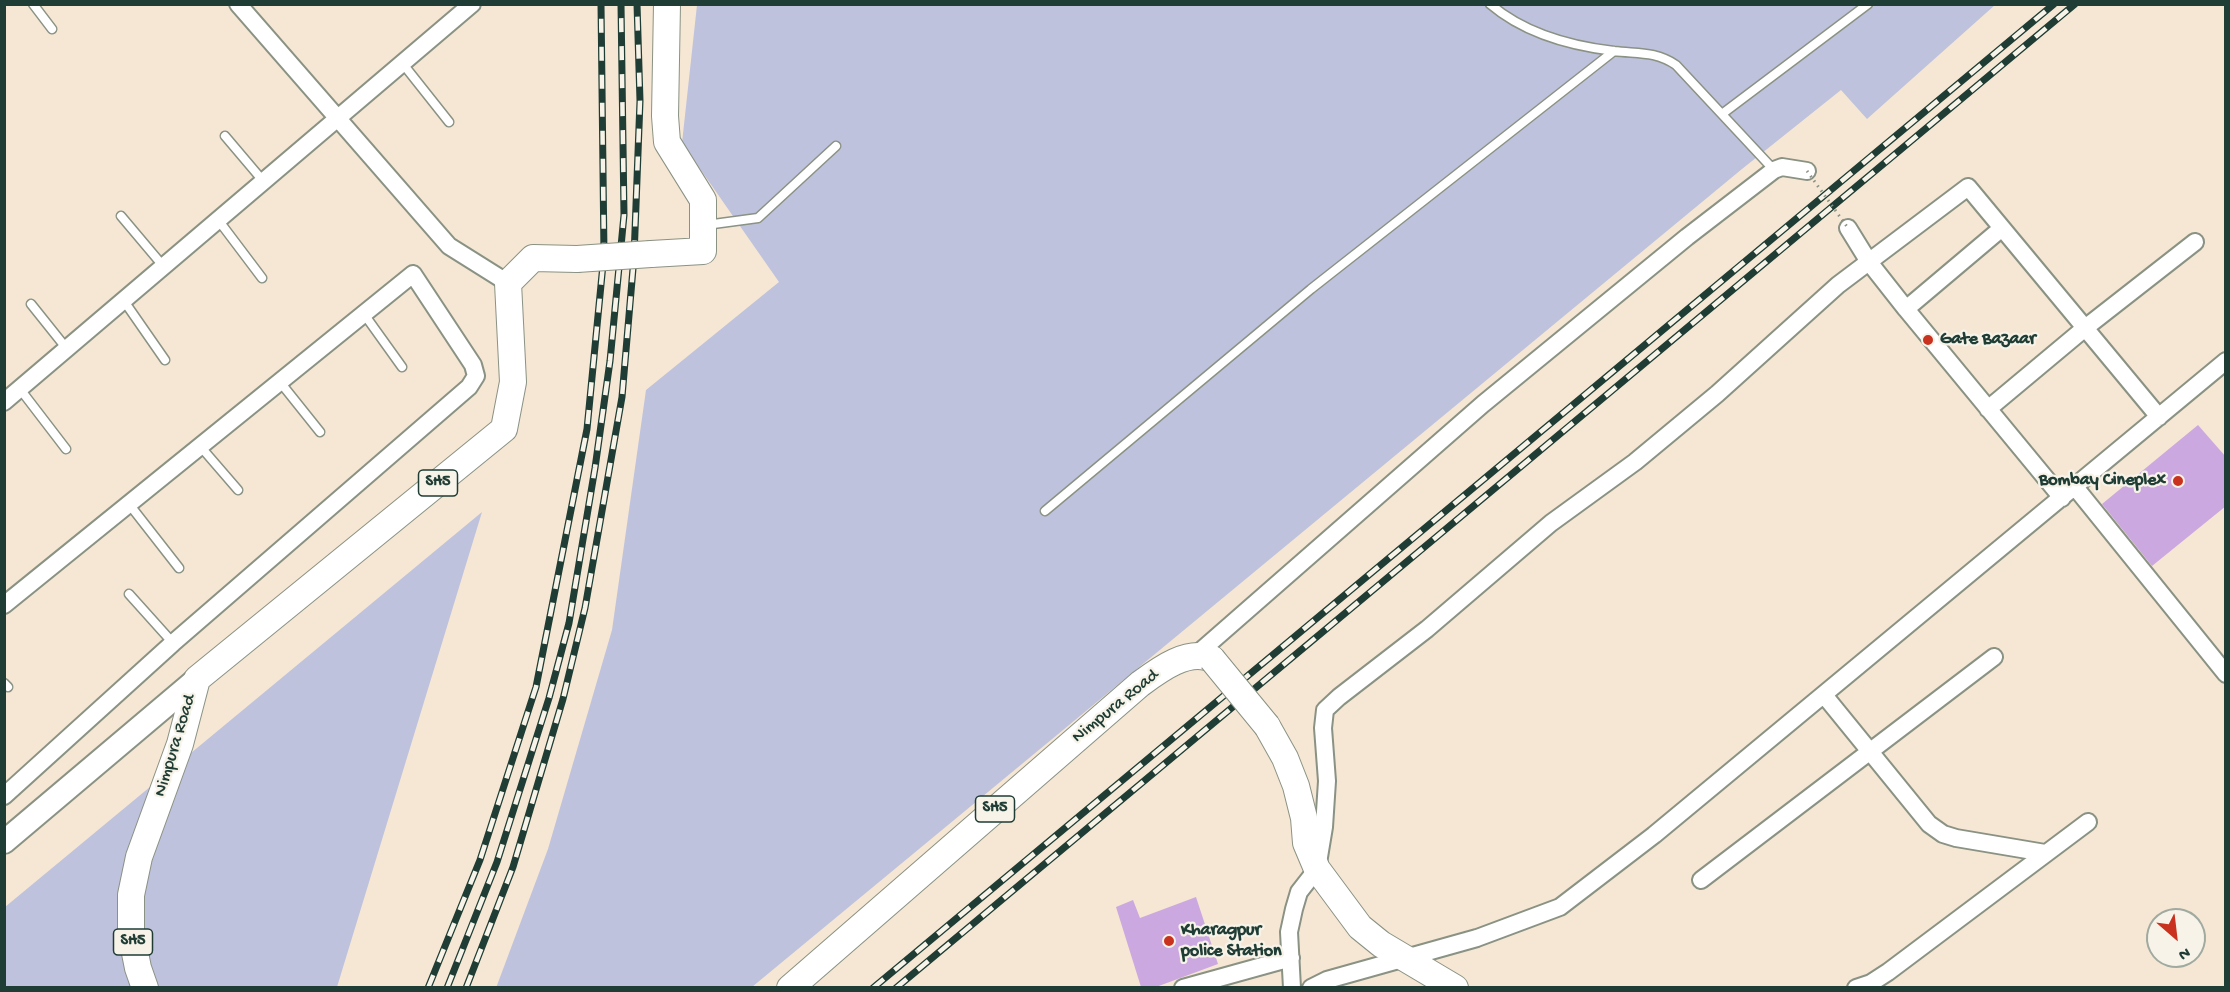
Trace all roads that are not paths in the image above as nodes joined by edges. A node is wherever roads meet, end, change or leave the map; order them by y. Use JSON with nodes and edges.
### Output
{"nodes":[{"id":1,"x":33,"y":4,"type":"edge"},
{"id":2,"x":238,"y":4,"type":"edge"},
{"id":3,"x":667,"y":4,"type":"edge"},
{"id":4,"x":1490,"y":4,"type":"edge"},
{"id":5,"x":1868,"y":4,"type":"edge"},
{"id":6,"x":466,"y":7,"type":"edge"},
{"id":7,"x":1855,"y":8,"type":"edge"},
{"id":8,"x":52,"y":28,"type":"dead end"},
{"id":9,"x":1614,"y":51,"type":"junction"},
{"id":10,"x":403,"y":64,"type":"junction"},
{"id":11,"x":1722,"y":114,"type":"junction"},
{"id":12,"x":338,"y":120,"type":"junction"},
{"id":13,"x":449,"y":122,"type":"dead end"},
{"id":14,"x":225,"y":136,"type":"dead end"},
{"id":15,"x":836,"y":147,"type":"dead end"},
{"id":16,"x":1774,"y":170,"type":"junction"},
{"id":17,"x":1807,"y":171,"type":"road end"},
{"id":18,"x":265,"y":182,"type":"junction"},
{"id":19,"x":121,"y":216,"type":"dead end"},
{"id":20,"x":219,"y":221,"type":"junction"},
{"id":21,"x":703,"y":225,"type":"junction"},
{"id":22,"x":1848,"y":228,"type":"road end"},
{"id":23,"x":2002,"y":228,"type":"junction"},
{"id":24,"x":2196,"y":242,"type":"dead end"},
{"id":25,"x":1869,"y":262,"type":"junction"},
{"id":26,"x":164,"y":267,"type":"junction"},
{"id":27,"x":262,"y":278,"type":"dead end"},
{"id":28,"x":508,"y":283,"type":"junction"},
{"id":29,"x":124,"y":301,"type":"junction"},
{"id":30,"x":30,"y":304,"type":"dead end"},
{"id":31,"x":1906,"y":309,"type":"junction"},
{"id":32,"x":364,"y":314,"type":"junction"},
{"id":33,"x":2085,"y":328,"type":"junction"},
{"id":34,"x":67,"y":350,"type":"junction"},
{"id":35,"x":165,"y":360,"type":"dead end"},
{"id":36,"x":2226,"y":361,"type":"edge"},
{"id":37,"x":402,"y":367,"type":"dead end"},
{"id":38,"x":280,"y":382,"type":"junction"},
{"id":39,"x":20,"y":389,"type":"junction"},
{"id":40,"x":4,"y":402,"type":"edge"},
{"id":41,"x":1988,"y":409,"type":"junction"},
{"id":42,"x":2159,"y":417,"type":"junction"},
{"id":43,"x":320,"y":432,"type":"dead end"},
{"id":44,"x":200,"y":446,"type":"junction"},
{"id":45,"x":66,"y":448,"type":"dead end"},
{"id":46,"x":2075,"y":487,"type":"junction"},
{"id":47,"x":238,"y":489,"type":"dead end"},
{"id":48,"x":2062,"y":498,"type":"junction"},
{"id":49,"x":129,"y":504,"type":"junction"},
{"id":50,"x":1044,"y":511,"type":"dead end"},
{"id":51,"x":179,"y":568,"type":"dead end"},
{"id":52,"x":129,"y":594,"type":"dead end"},
{"id":53,"x":4,"y":605,"type":"edge"},
{"id":54,"x":173,"y":643,"type":"junction"},
{"id":55,"x":1204,"y":657,"type":"junction"},
{"id":56,"x":1994,"y":657,"type":"dead end"},
{"id":57,"x":2226,"y":674,"type":"edge"},
{"id":58,"x":197,"y":679,"type":"junction"},
{"id":59,"x":1824,"y":695,"type":"junction"},
{"id":60,"x":1869,"y":751,"type":"junction"},
{"id":61,"x":4,"y":796,"type":"edge"},
{"id":62,"x":2088,"y":822,"type":"dead end"},
{"id":63,"x":4,"y":842,"type":"edge"},
{"id":64,"x":2045,"y":854,"type":"junction"},
{"id":65,"x":1317,"y":869,"type":"junction"},
{"id":66,"x":1701,"y":880,"type":"dead end"},
{"id":67,"x":1402,"y":957,"type":"junction"},
{"id":68,"x":1291,"y":958,"type":"junction"},
{"id":69,"x":145,"y":987,"type":"edge"},
{"id":70,"x":790,"y":987,"type":"edge"},
{"id":71,"x":1183,"y":987,"type":"edge"},
{"id":72,"x":1292,"y":987,"type":"edge"},
{"id":73,"x":1311,"y":987,"type":"edge"},
{"id":74,"x":1455,"y":987,"type":"edge"},
{"id":75,"x":1856,"y":987,"type":"edge"}],
"edges":[{"from":1,"to":8,"type":"lane"},
{"from":2,"to":12,"type":"street"},
{"from":3,"to":21,"type":"main road"},
{"from":4,"to":9,"type":"lane"},
{"from":5,"to":7,"type":"lane"},
{"from":6,"to":10,"type":"street"},
{"from":7,"to":11,"type":"lane"},
{"from":9,"to":11,"type":"lane"},
{"from":9,"to":50,"type":"lane"},
{"from":10,"to":12,"type":"street"},
{"from":10,"to":13,"type":"lane"},
{"from":11,"to":16,"type":"lane"},
{"from":12,"to":18,"type":"street"},
{"from":12,"to":28,"type":"street"},
{"from":14,"to":18,"type":"lane"},
{"from":15,"to":21,"type":"lane"},
{"from":16,"to":17,"type":"street"},
{"from":16,"to":55,"type":"street"},
{"from":18,"to":20,"type":"street"},
{"from":19,"to":26,"type":"lane"},
{"from":20,"to":26,"type":"street"},
{"from":20,"to":27,"type":"lane"},
{"from":21,"to":28,"type":"main road","bridge":true},
{"from":22,"to":25,"type":"street"},
{"from":23,"to":25,"type":"street"},
{"from":23,"to":31,"type":"street"},
{"from":23,"to":33,"type":"street"},
{"from":24,"to":33,"type":"street"},
{"from":25,"to":31,"type":"street"},
{"from":25,"to":65,"type":"street"},
{"from":26,"to":29,"type":"street"},
{"from":28,"to":58,"type":"main road","number":"SH5"},
{"from":29,"to":34,"type":"street"},
{"from":29,"to":35,"type":"lane"},
{"from":30,"to":34,"type":"lane"},
{"from":31,"to":41,"type":"street"},
{"from":32,"to":37,"type":"lane"},
{"from":32,"to":38,"type":"street"},
{"from":32,"to":54,"type":"street"},
{"from":33,"to":41,"type":"street"},
{"from":33,"to":42,"type":"street"},
{"from":34,"to":39,"type":"street"},
{"from":36,"to":42,"type":"street"},
{"from":38,"to":43,"type":"lane"},
{"from":38,"to":44,"type":"street"},
{"from":39,"to":40,"type":"street"},
{"from":39,"to":45,"type":"lane"},
{"from":41,"to":48,"type":"street"},
{"from":42,"to":46,"type":"street"},
{"from":44,"to":47,"type":"lane"},
{"from":44,"to":49,"type":"street"},
{"from":46,"to":48,"type":"street"},
{"from":46,"to":57,"type":"street"},
{"from":48,"to":59,"type":"street"},
{"from":49,"to":51,"type":"lane"},
{"from":49,"to":53,"type":"street"},
{"from":52,"to":54,"type":"lane"},
{"from":54,"to":61,"type":"street"},
{"from":55,"to":65,"type":"main road","bridge":true},
{"from":55,"to":70,"type":"main road","name":"Nimpura Road","number":"SH5"},
{"from":56,"to":60,"type":"street"},
{"from":58,"to":63,"type":"main road","name":"Nimpura Road"},
{"from":58,"to":69,"type":"main road","name":"Nimpura Road","number":"SH5"},
{"from":59,"to":60,"type":"street"},
{"from":59,"to":67,"type":"street"},
{"from":60,"to":64,"type":"street"},
{"from":60,"to":66,"type":"street"},
{"from":62,"to":64,"type":"street"},
{"from":64,"to":75,"type":"street"},
{"from":65,"to":67,"type":"main road"},
{"from":65,"to":68,"type":"street"},
{"from":67,"to":73,"type":"street"},
{"from":67,"to":74,"type":"main road"},
{"from":68,"to":71,"type":"street"},
{"from":68,"to":72,"type":"street"}]}
